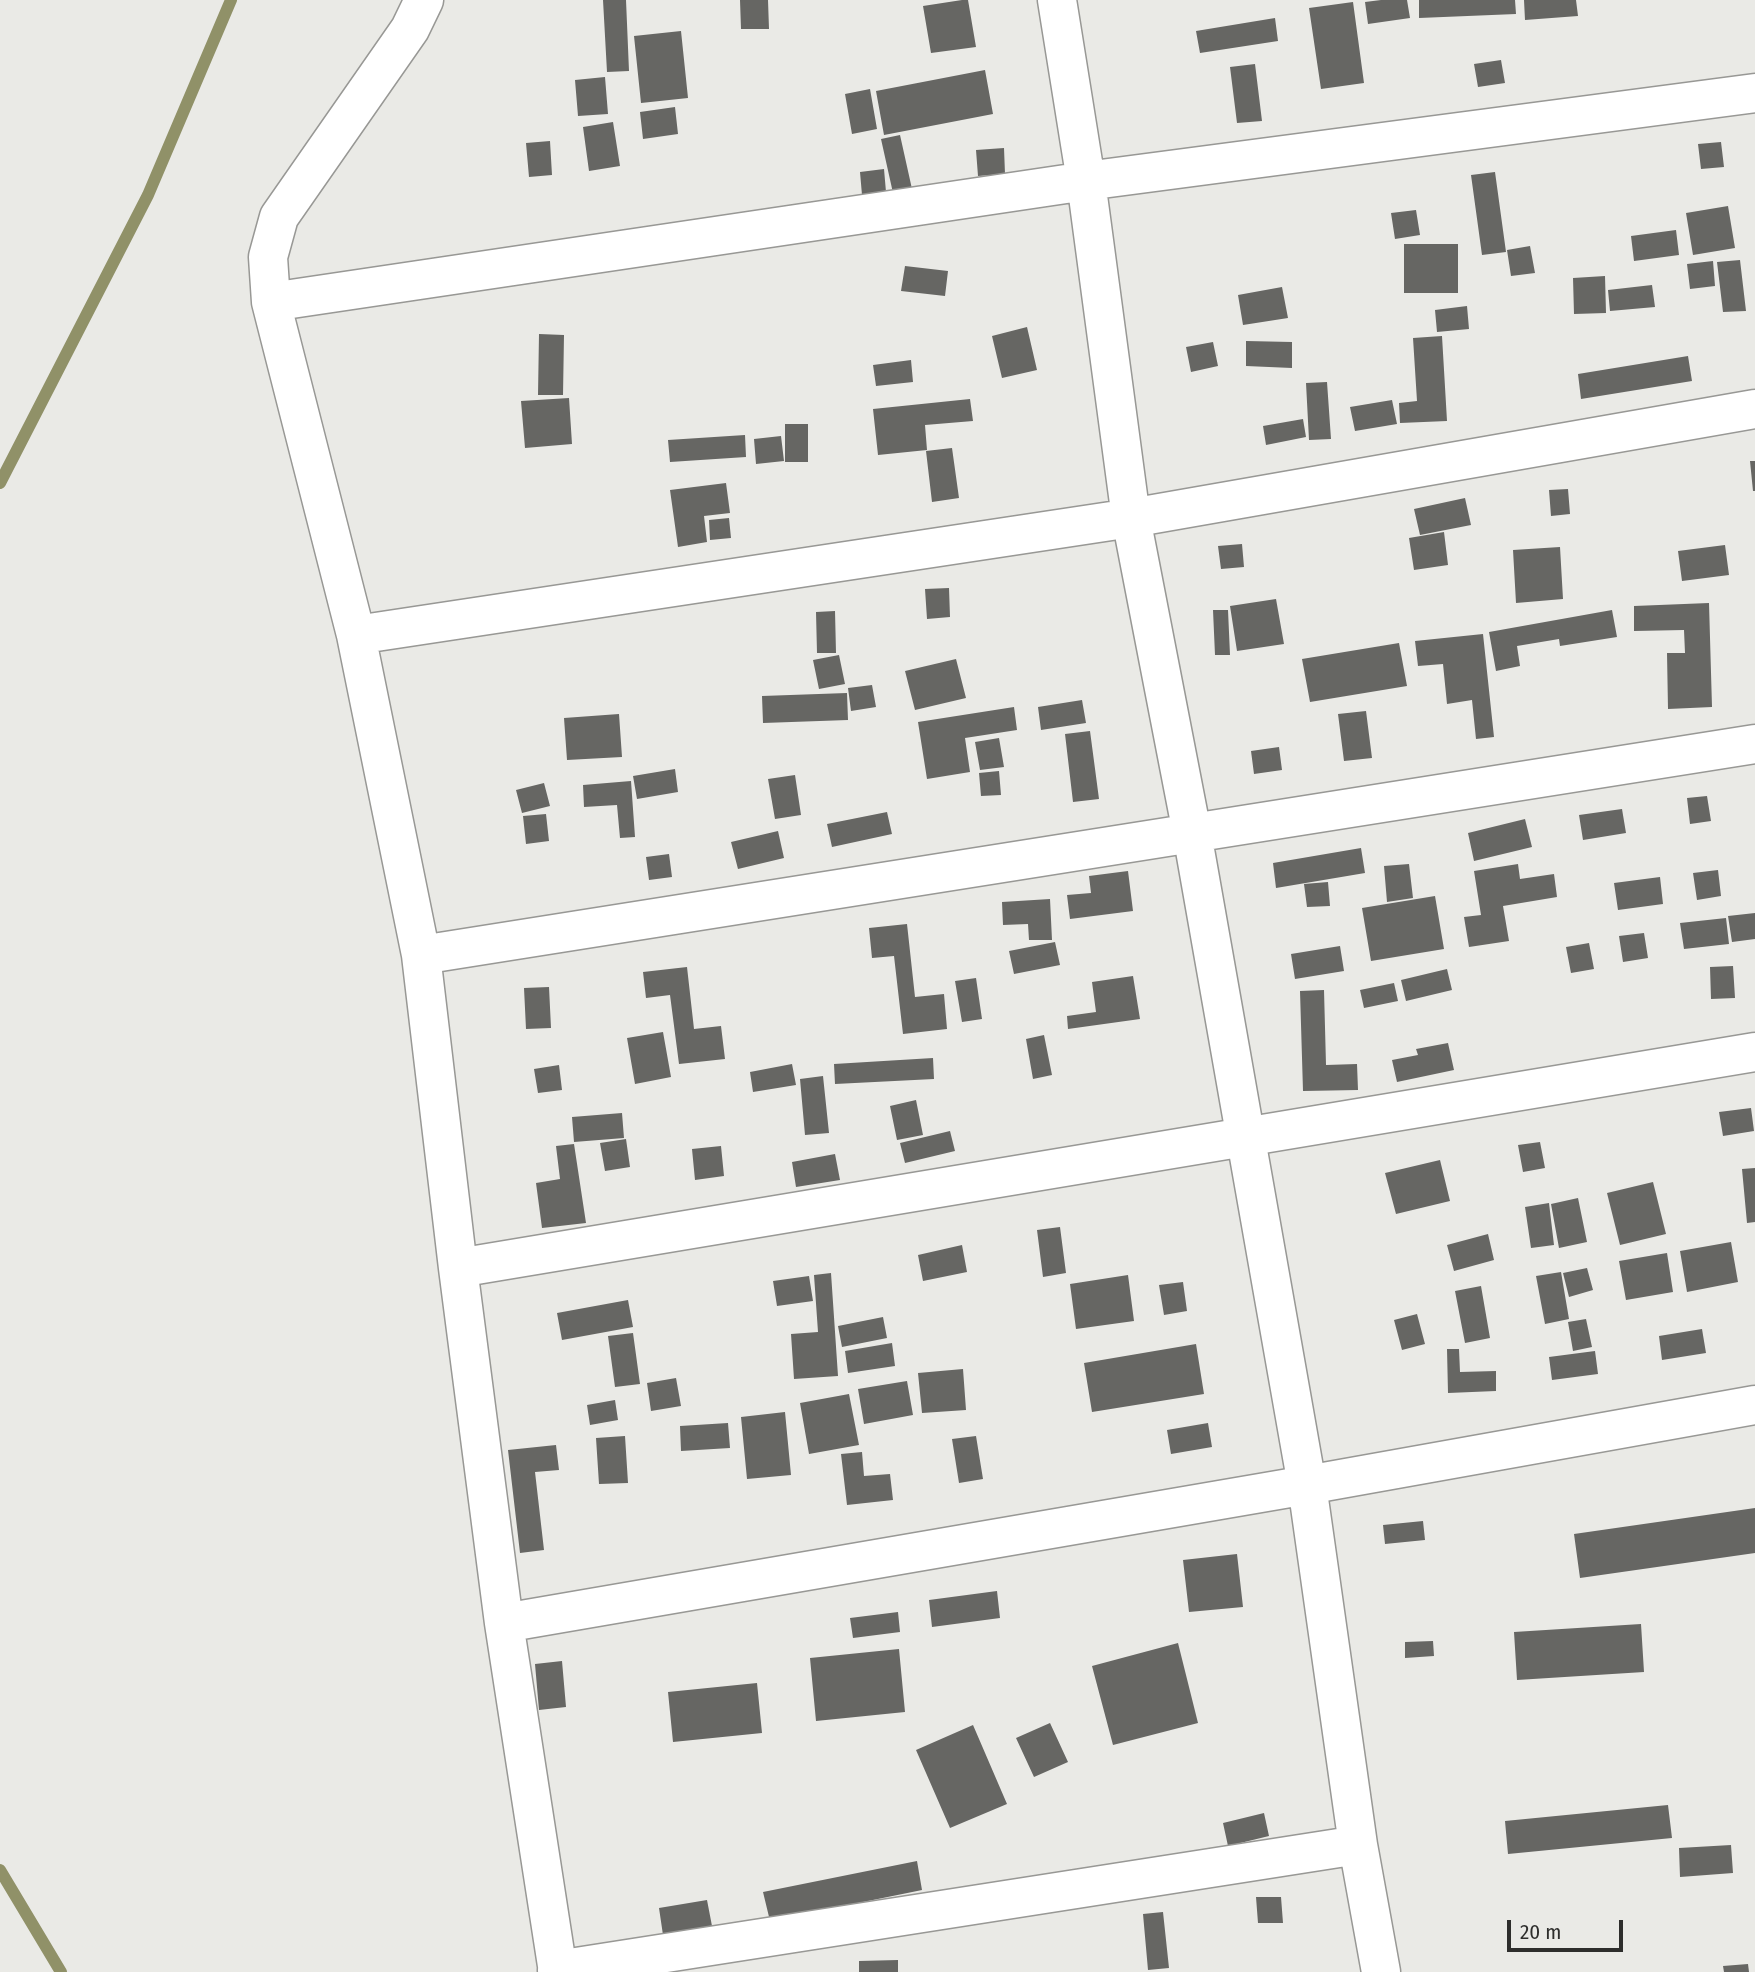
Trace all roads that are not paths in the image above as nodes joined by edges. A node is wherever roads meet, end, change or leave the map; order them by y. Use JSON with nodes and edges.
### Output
{"nodes":[{"id":1,"x":424,"y":0,"type":"edge"},
{"id":2,"x":1056,"y":0,"type":"edge"},
{"id":3,"x":1755,"y":93,"type":"edge"},
{"id":4,"x":1086,"y":181,"type":"junction"},
{"id":5,"x":271,"y":302,"type":"junction"},
{"id":6,"x":1755,"y":409,"type":"edge"},
{"id":7,"x":1132,"y":518,"type":"junction"},
{"id":8,"x":356,"y":635,"type":"junction"},
{"id":9,"x":1755,"y":744,"type":"edge"},
{"id":10,"x":1192,"y":833,"type":"junction"},
{"id":11,"x":421,"y":955,"type":"junction"},
{"id":12,"x":1755,"y":1052,"type":"edge"},
{"id":13,"x":1247,"y":1136,"type":"junction"},
{"id":14,"x":458,"y":1268,"type":"junction"},
{"id":15,"x":1755,"y":1405,"type":"edge"},
{"id":16,"x":1307,"y":1485,"type":"junction"},
{"id":17,"x":504,"y":1623,"type":"junction"},
{"id":18,"x":1358,"y":1845,"type":"junction"},
{"id":19,"x":558,"y":1971,"type":"edge"},
{"id":20,"x":1381,"y":1972,"type":"edge"}],
"edges":[{"from":1,"to":5,"type":"street"},
{"from":2,"to":4,"type":"street"},
{"from":3,"to":4,"type":"street"},
{"from":4,"to":5,"type":"street"},
{"from":4,"to":7,"type":"street"},
{"from":5,"to":8,"type":"street"},
{"from":6,"to":7,"type":"street"},
{"from":7,"to":8,"type":"street"},
{"from":7,"to":10,"type":"street"},
{"from":8,"to":11,"type":"street"},
{"from":9,"to":10,"type":"street"},
{"from":10,"to":11,"type":"street"},
{"from":10,"to":13,"type":"street"},
{"from":11,"to":14,"type":"street"},
{"from":12,"to":13,"type":"street"},
{"from":13,"to":14,"type":"street"},
{"from":13,"to":16,"type":"street"},
{"from":14,"to":17,"type":"street"},
{"from":15,"to":16,"type":"street"},
{"from":16,"to":17,"type":"street"},
{"from":16,"to":18,"type":"street"},
{"from":17,"to":19,"type":"street"},
{"from":18,"to":19,"type":"street"},
{"from":18,"to":20,"type":"street"}]}
